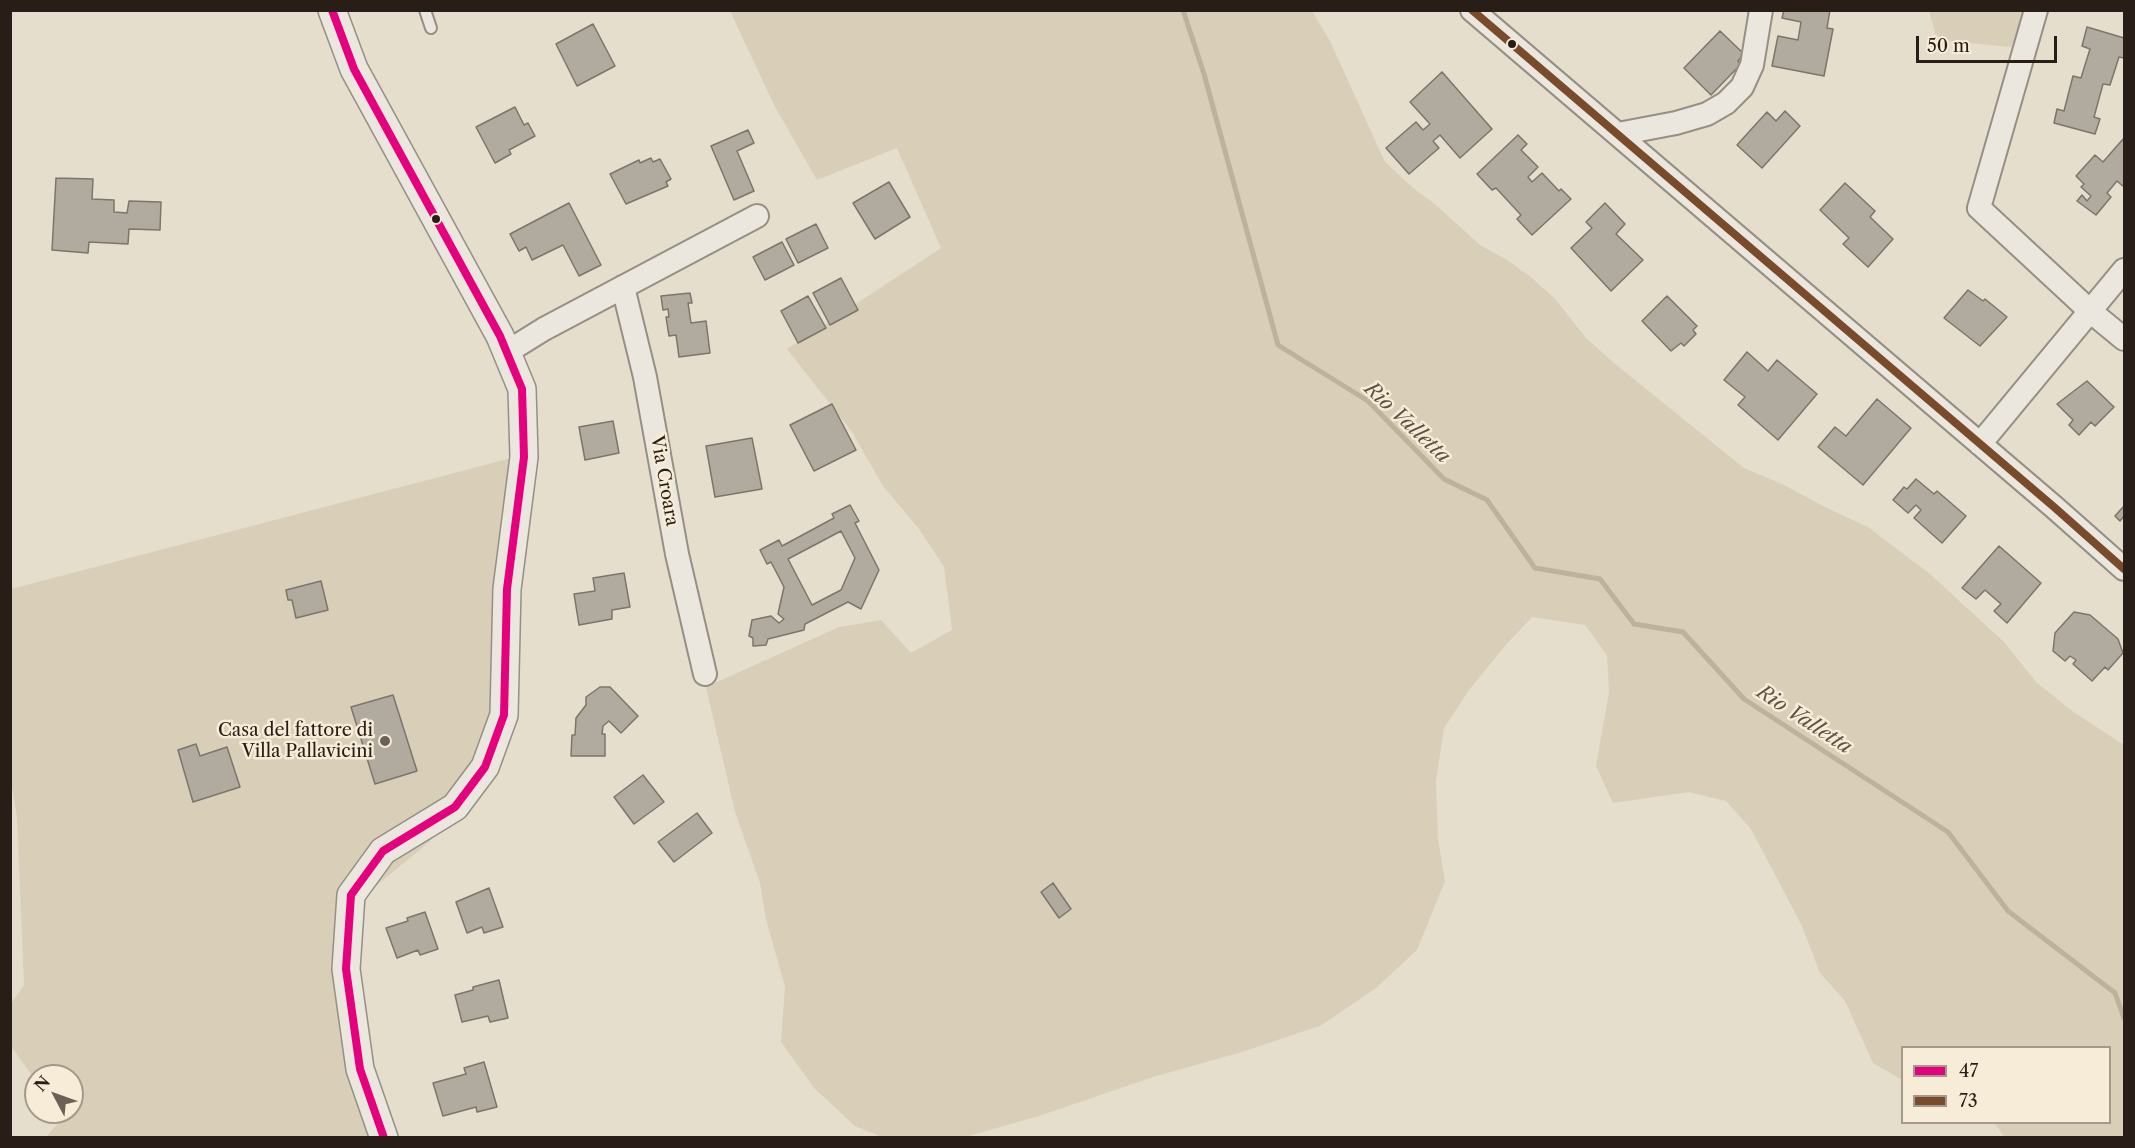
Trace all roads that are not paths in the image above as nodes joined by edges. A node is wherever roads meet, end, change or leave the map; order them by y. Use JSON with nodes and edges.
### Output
{"nodes":[{"id":1,"x":332,"y":10,"type":"edge"},
{"id":2,"x":425,"y":10,"type":"edge"},
{"id":3,"x":1473,"y":10,"type":"edge"},
{"id":4,"x":1761,"y":10,"type":"edge"},
{"id":5,"x":2036,"y":10,"type":"edge"},
{"id":6,"x":431,"y":28,"type":"dead end"},
{"id":7,"x":1618,"y":134,"type":"junction"},
{"id":8,"x":757,"y":216,"type":"dead end"},
{"id":9,"x":2124,"y":270,"type":"edge"},
{"id":10,"x":623,"y":287,"type":"junction"},
{"id":11,"x":2090,"y":311,"type":"junction"},
{"id":12,"x":2124,"y":339,"type":"edge"},
{"id":13,"x":507,"y":352,"type":"junction"},
{"id":14,"x":1980,"y":444,"type":"junction"},
{"id":15,"x":2124,"y":570,"type":"edge"},
{"id":16,"x":705,"y":674,"type":"dead end"},
{"id":17,"x":384,"y":1137,"type":"edge"}],
"edges":[{"from":1,"to":13,"type":"street"},
{"from":2,"to":6,"type":"lane"},
{"from":3,"to":7,"type":"street"},
{"from":4,"to":7,"type":"street"},
{"from":5,"to":11,"type":"street"},
{"from":7,"to":14,"type":"street"},
{"from":8,"to":10,"type":"street"},
{"from":9,"to":11,"type":"street"},
{"from":10,"to":13,"type":"street"},
{"from":10,"to":16,"type":"street","name":"Via Croara"},
{"from":11,"to":12,"type":"street"},
{"from":11,"to":14,"type":"street"},
{"from":13,"to":17,"type":"street"},
{"from":14,"to":15,"type":"street"}]}
